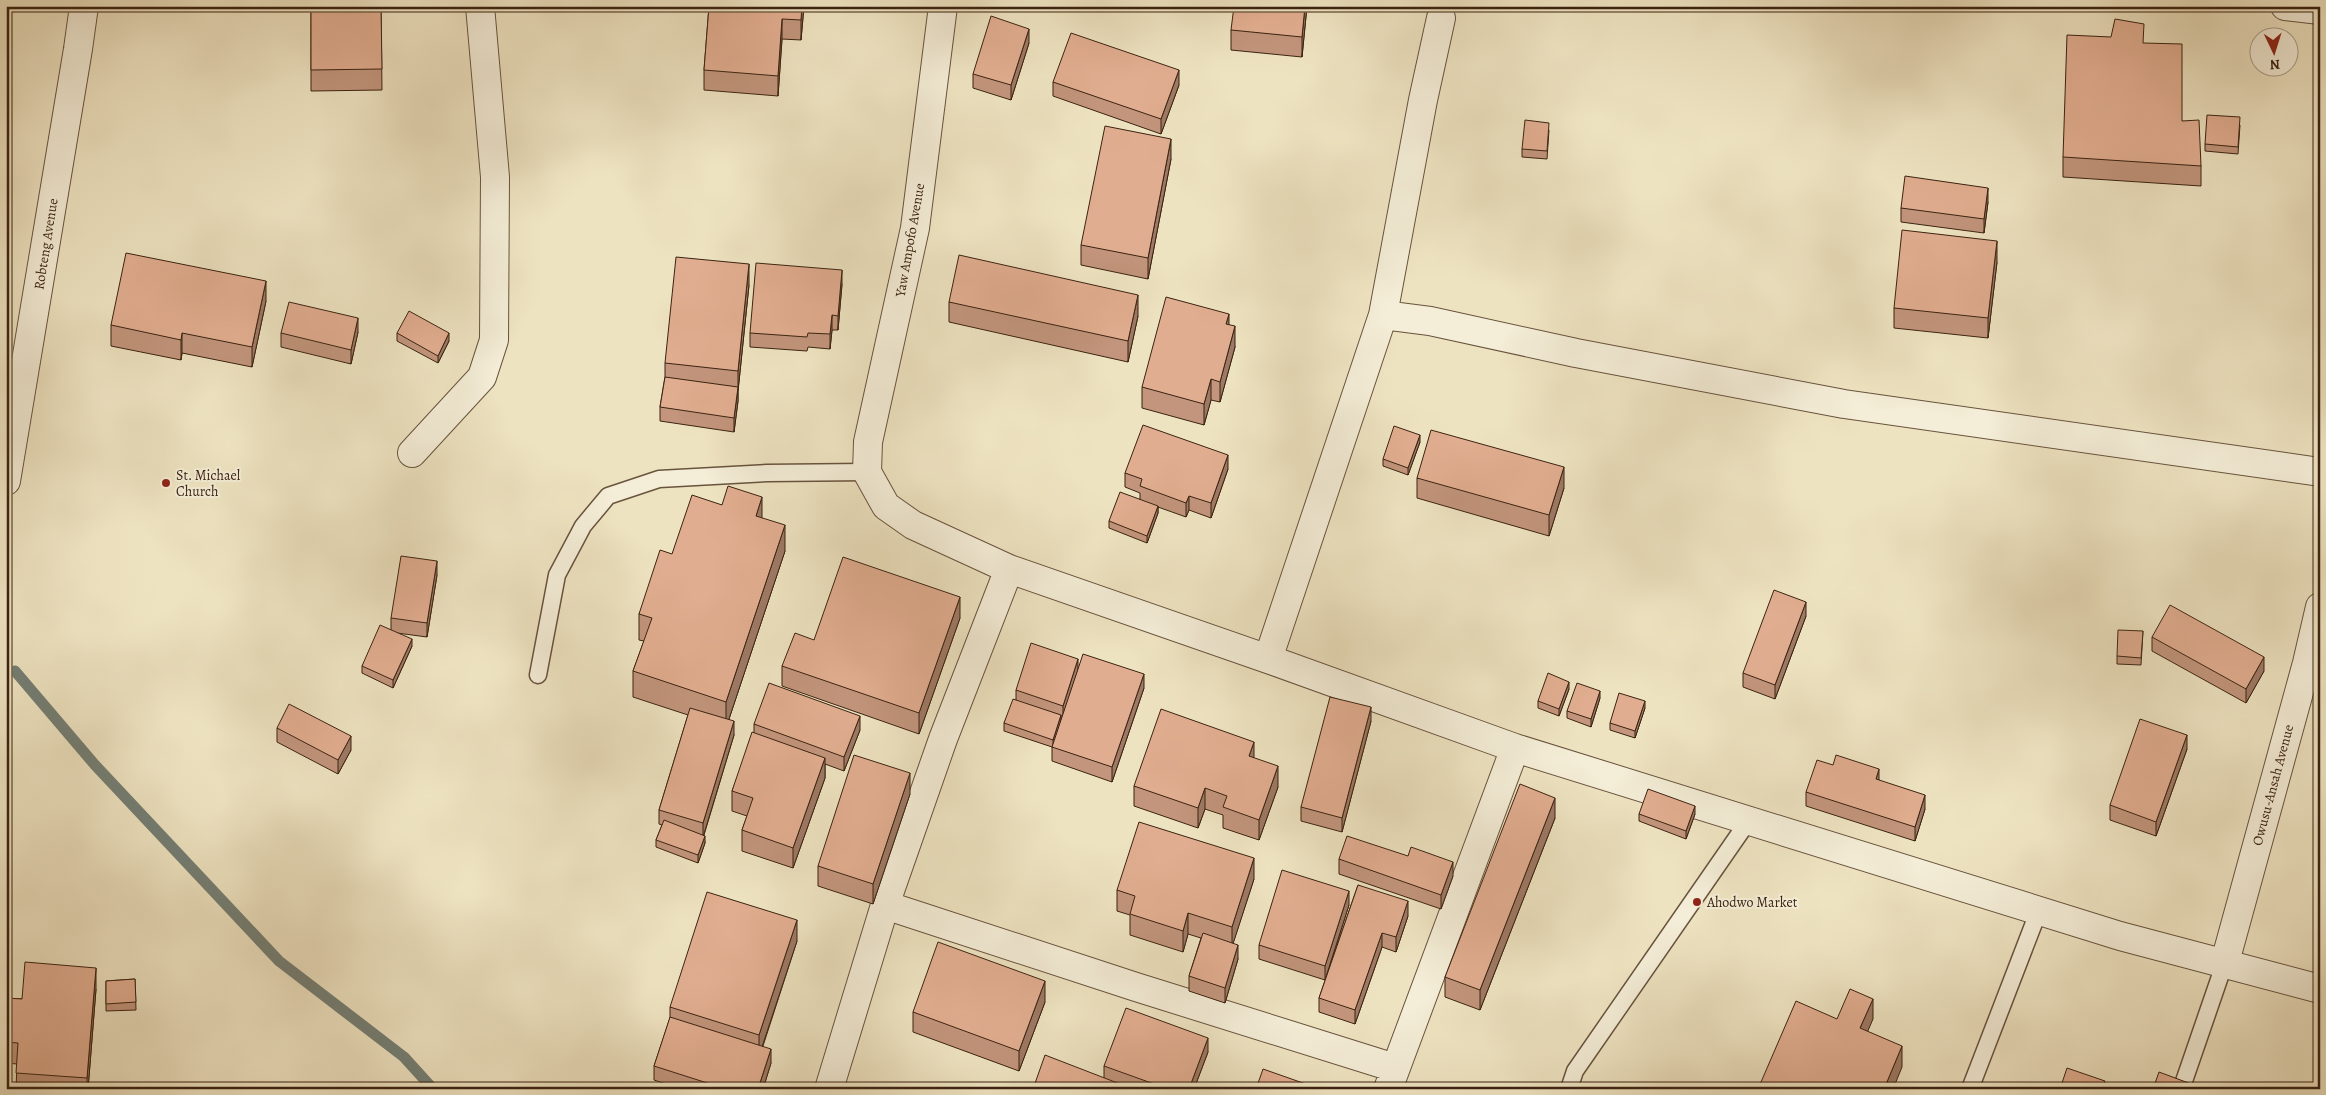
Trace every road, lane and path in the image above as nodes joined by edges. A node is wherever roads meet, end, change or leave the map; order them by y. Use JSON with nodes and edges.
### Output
{"nodes":[{"id":1,"x":84,"y":6,"type":"edge"},
{"id":2,"x":480,"y":6,"type":"edge"},
{"id":3,"x":943,"y":6,"type":"edge"},
{"id":4,"x":2285,"y":6,"type":"edge"},
{"id":5,"x":2320,"y":10,"type":"edge"},
{"id":6,"x":1441,"y":18,"type":"dead end"},
{"id":7,"x":1383,"y":315,"type":"junction"},
{"id":8,"x":412,"y":453,"type":"dead end"},
{"id":9,"x":867,"y":472,"type":"junction"},
{"id":10,"x":2320,"y":472,"type":"edge"},
{"id":11,"x":6,"y":481,"type":"edge"},
{"id":12,"x":1009,"y":569,"type":"junction"},
{"id":13,"x":2320,"y":607,"type":"edge"},
{"id":14,"x":1268,"y":659,"type":"junction"},
{"id":15,"x":538,"y":675,"type":"dead end"},
{"id":16,"x":1515,"y":748,"type":"junction"},
{"id":17,"x":1749,"y":820,"type":"junction"},
{"id":18,"x":886,"y":905,"type":"junction"},
{"id":19,"x":2039,"y":910,"type":"junction"},
{"id":20,"x":2225,"y":962,"type":"junction"},
{"id":21,"x":2320,"y":989,"type":"edge"},
{"id":22,"x":1392,"y":1079,"type":"edge"},
{"id":23,"x":2182,"y":1087,"type":"edge"},
{"id":24,"x":829,"y":1089,"type":"edge"},
{"id":25,"x":1569,"y":1089,"type":"edge"},
{"id":26,"x":1970,"y":1089,"type":"edge"}],
"edges":[{"from":1,"to":11,"type":"street","name":"Robteng Avenue"},
{"from":2,"to":8,"type":"street"},
{"from":3,"to":9,"type":"street","name":"Yaw Ampofo Avenue"},
{"from":4,"to":5,"type":"street"},
{"from":6,"to":7,"type":"street"},
{"from":7,"to":10,"type":"street"},
{"from":7,"to":14,"type":"street"},
{"from":9,"to":12,"type":"street"},
{"from":9,"to":15,"type":"lane"},
{"from":12,"to":14,"type":"street"},
{"from":12,"to":18,"type":"street"},
{"from":13,"to":20,"type":"street","name":"Owusu-Ansah Avenue"},
{"from":14,"to":16,"type":"street"},
{"from":16,"to":17,"type":"street"},
{"from":16,"to":22,"type":"street"},
{"from":17,"to":19,"type":"street"},
{"from":17,"to":25,"type":"lane"},
{"from":18,"to":22,"type":"street"},
{"from":18,"to":24,"type":"street"},
{"from":19,"to":20,"type":"street"},
{"from":19,"to":26,"type":"lane"},
{"from":20,"to":21,"type":"street"},
{"from":20,"to":23,"type":"lane"}]}
